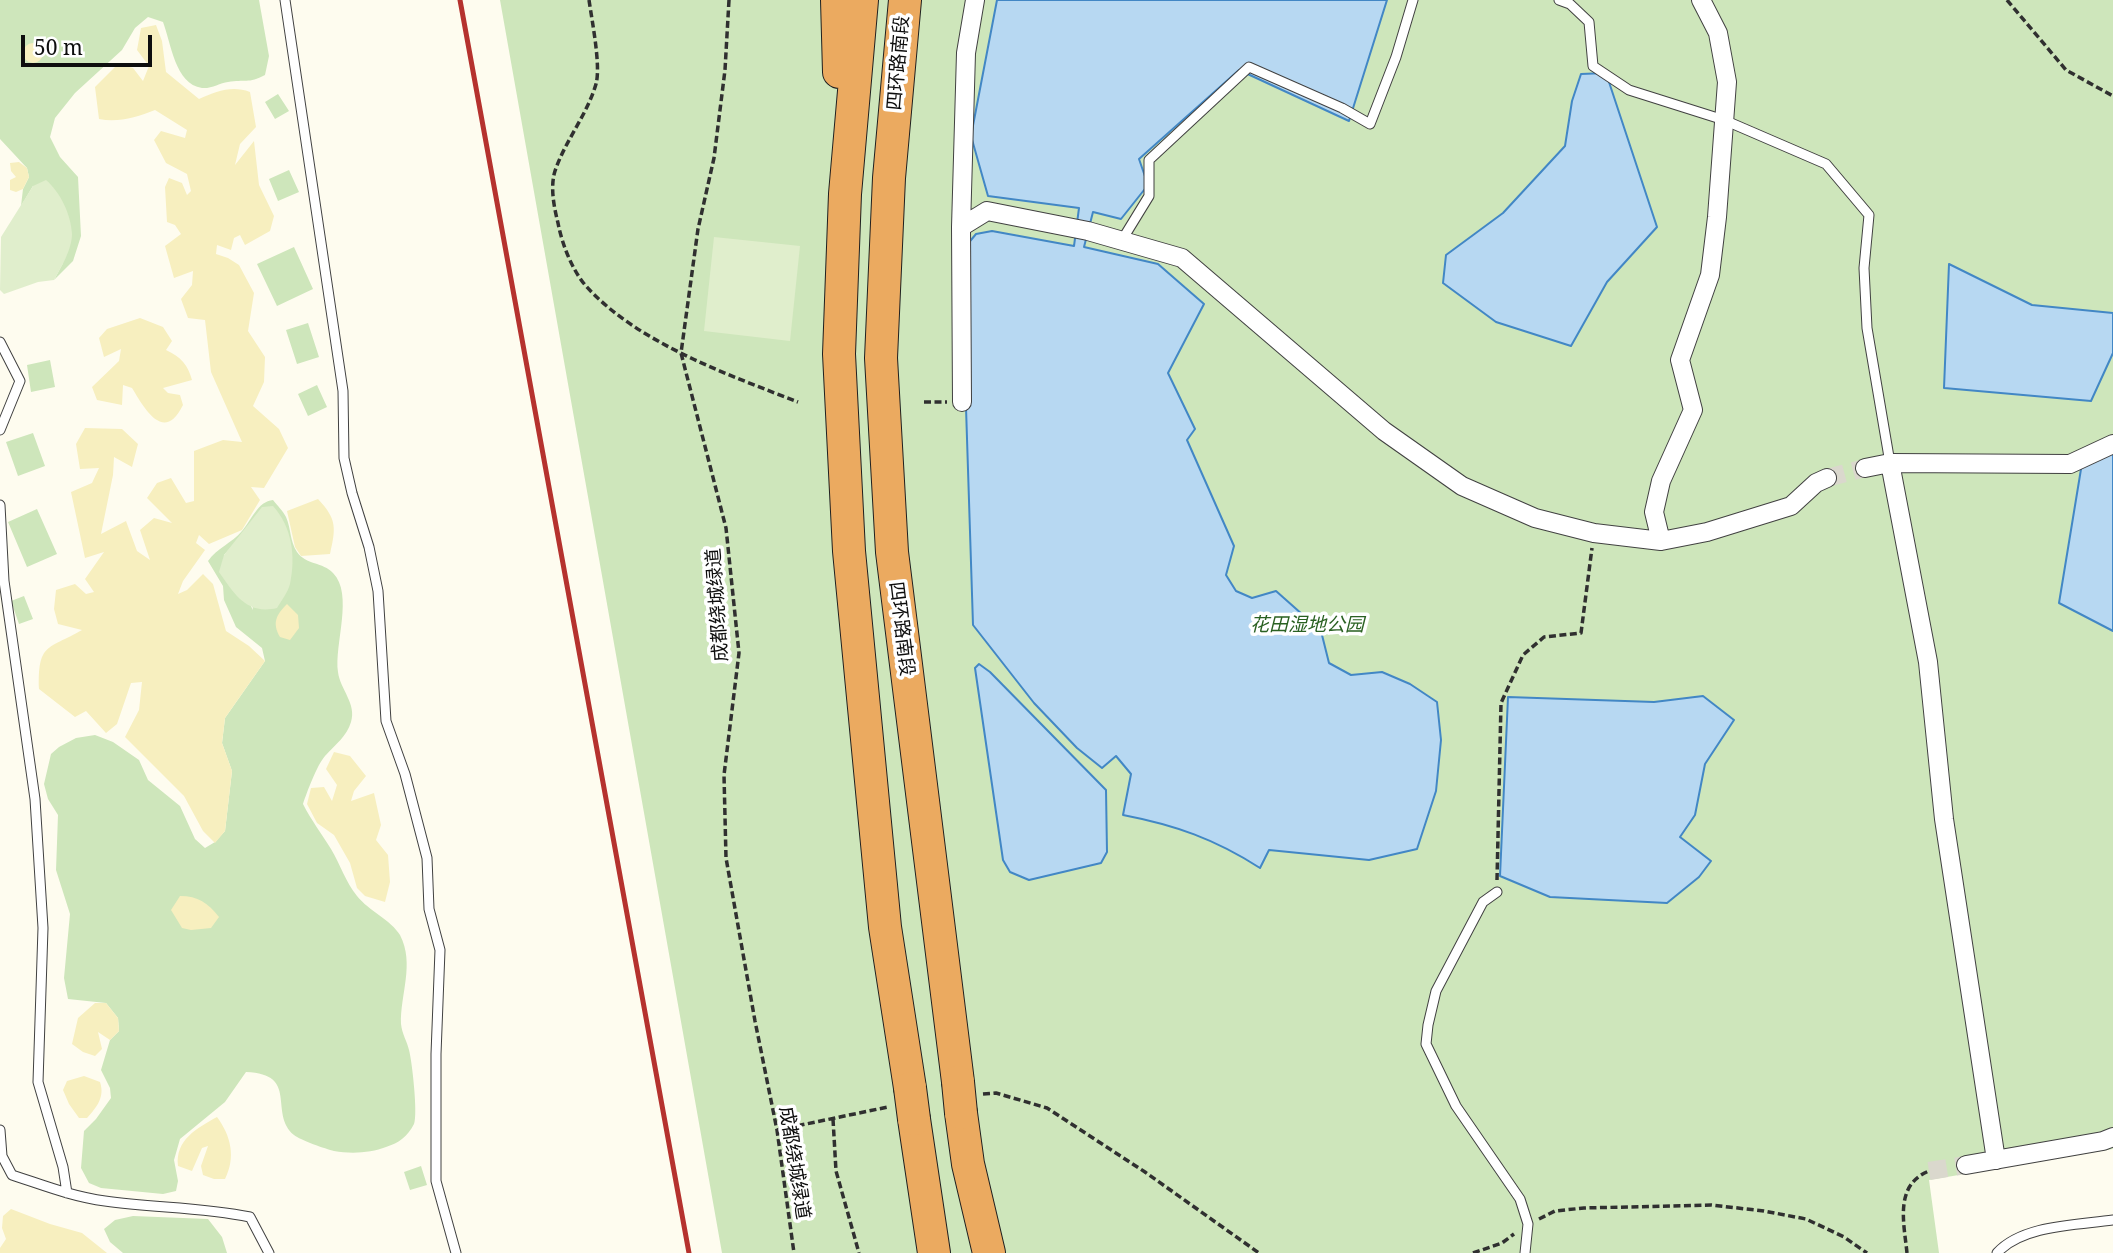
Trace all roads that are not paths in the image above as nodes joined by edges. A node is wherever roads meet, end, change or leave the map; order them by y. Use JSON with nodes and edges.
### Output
{"nodes":[{"id":1,"x":285,"y":0,"type":"edge"},
{"id":2,"x":837,"y":0,"type":"edge"},
{"id":3,"x":862,"y":0,"type":"edge"},
{"id":4,"x":905,"y":0,"type":"edge"},
{"id":5,"x":920,"y":0,"type":"edge"},
{"id":6,"x":975,"y":0,"type":"edge"},
{"id":7,"x":1413,"y":0,"type":"edge"},
{"id":8,"x":1559,"y":0,"type":"edge"},
{"id":9,"x":1701,"y":0,"type":"edge"},
{"id":10,"x":1724,"y":120,"type":"junction"},
{"id":11,"x":889,"y":178,"type":"junction"},
{"id":12,"x":845,"y":194,"type":"junction"},
{"id":13,"x":961,"y":228,"type":"junction"},
{"id":14,"x":1122,"y":240,"type":"junction"},
{"id":15,"x":0,"y":342,"type":"edge"},
{"id":16,"x":962,"y":402,"type":"dead end"},
{"id":17,"x":0,"y":430,"type":"edge"},
{"id":18,"x":2113,"y":444,"type":"edge"},
{"id":19,"x":1890,"y":463,"type":"junction"},
{"id":20,"x":1865,"y":468,"type":"tunnel mouth"},
{"id":21,"x":1827,"y":478,"type":"tunnel mouth"},
{"id":22,"x":0,"y":505,"type":"edge"},
{"id":23,"x":1661,"y":541,"type":"junction"},
{"id":24,"x":1497,"y":892,"type":"road end"},
{"id":25,"x":0,"y":1130,"type":"edge"},
{"id":26,"x":2113,"y":1137,"type":"edge"},
{"id":27,"x":1996,"y":1160,"type":"junction"},
{"id":28,"x":1966,"y":1165,"type":"tunnel mouth"},
{"id":29,"x":0,"y":1173,"type":"edge"},
{"id":30,"x":12,"y":1175,"type":"junction"},
{"id":31,"x":67,"y":1193,"type":"junction"},
{"id":32,"x":2113,"y":1220,"type":"edge"},
{"id":33,"x":270,"y":1253,"type":"edge"},
{"id":34,"x":456,"y":1253,"type":"edge"},
{"id":35,"x":934,"y":1253,"type":"edge"},
{"id":36,"x":989,"y":1253,"type":"edge"},
{"id":37,"x":1525,"y":1253,"type":"edge"},
{"id":38,"x":1997,"y":1253,"type":"edge"}],
"edges":[{"from":1,"to":34,"type":"lane"},
{"from":2,"to":12,"type":"highway"},
{"from":3,"to":12,"type":"highway"},
{"from":4,"to":11,"type":"highway","name":"四环路南段"},
{"from":5,"to":11,"type":"highway"},
{"from":6,"to":13,"type":"street"},
{"from":7,"to":14,"type":"lane"},
{"from":8,"to":10,"type":"lane"},
{"from":9,"to":10,"type":"street"},
{"from":10,"to":19,"type":"lane"},
{"from":10,"to":23,"type":"street"},
{"from":11,"to":36,"type":"highway","name":"四环路南段"},
{"from":12,"to":35,"type":"highway"},
{"from":13,"to":14,"type":"street"},
{"from":13,"to":16,"type":"street"},
{"from":14,"to":23,"type":"street"},
{"from":15,"to":17,"type":"lane"},
{"from":18,"to":19,"type":"street"},
{"from":19,"to":20,"type":"street"},
{"from":19,"to":27,"type":"street"},
{"from":21,"to":23,"type":"street"},
{"from":22,"to":31,"type":"lane"},
{"from":24,"to":37,"type":"lane"},
{"from":25,"to":30,"type":"lane"},
{"from":26,"to":27,"type":"street"},
{"from":27,"to":28,"type":"street"},
{"from":29,"to":30,"type":"lane"},
{"from":30,"to":31,"type":"lane"},
{"from":31,"to":33,"type":"lane"},
{"from":32,"to":38,"type":"lane"}]}
